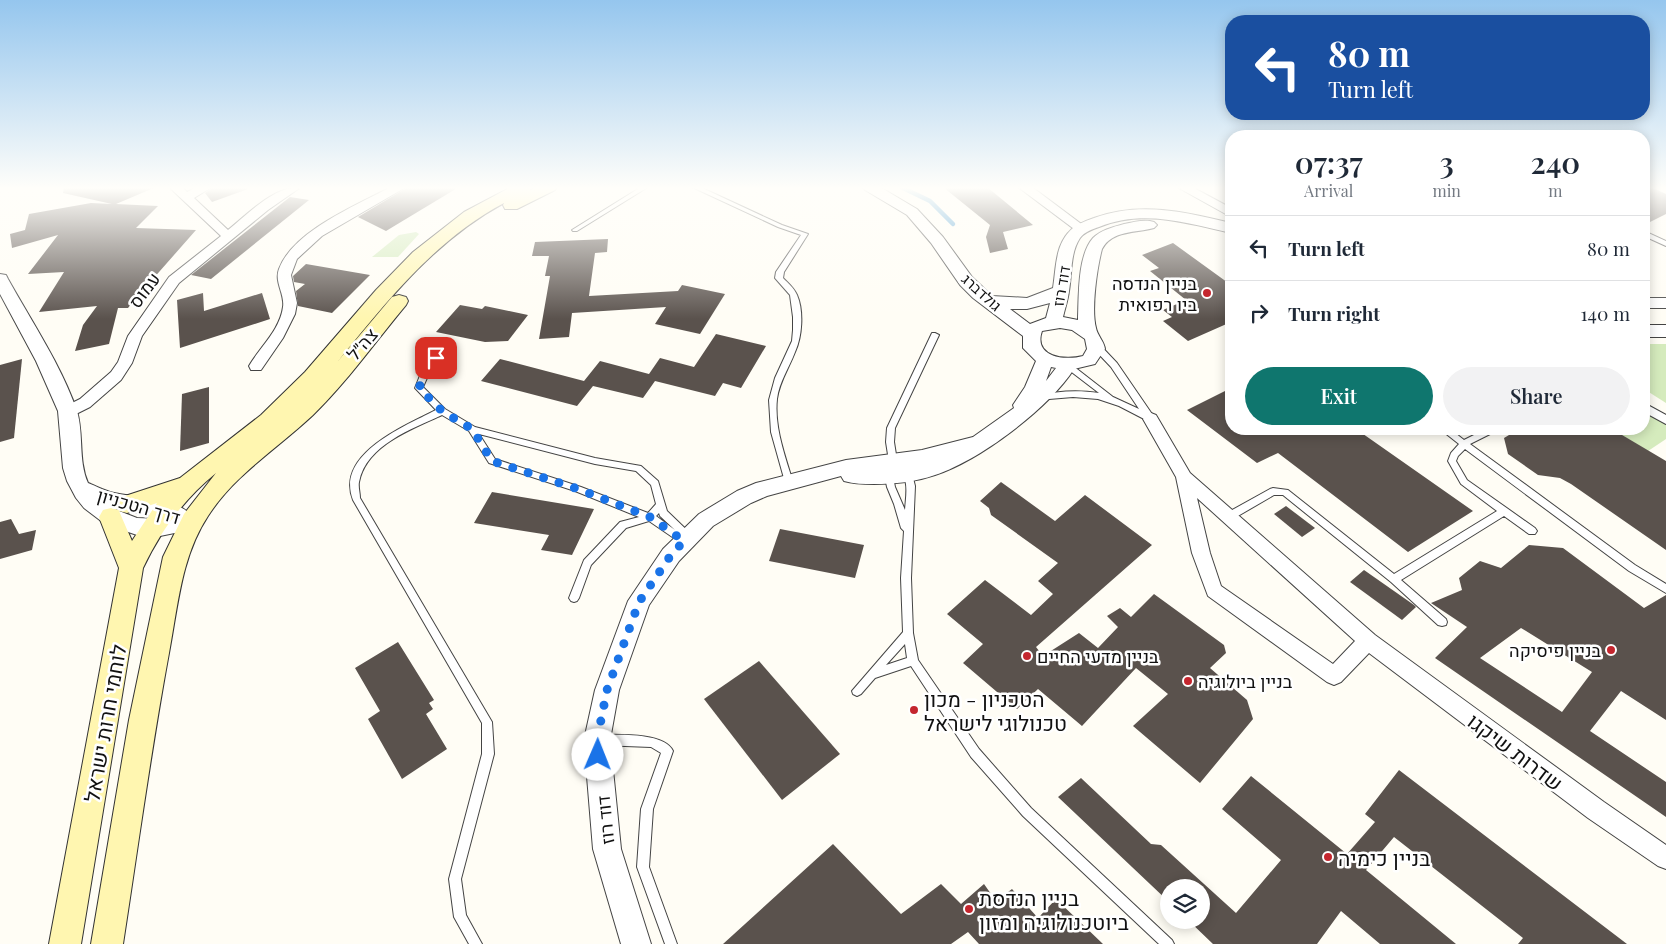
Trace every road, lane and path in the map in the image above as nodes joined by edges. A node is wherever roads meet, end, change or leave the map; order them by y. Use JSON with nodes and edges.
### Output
{"nodes":[{"id":1,"x":223,"y":231,"type":"edge"},
{"id":2,"x":234,"y":231,"type":"edge"},
{"id":3,"x":323,"y":231,"type":"edge"},
{"id":4,"x":449,"y":231,"type":"edge"},
{"id":5,"x":472,"y":231,"type":"edge"},
{"id":6,"x":796,"y":231,"type":"edge"},
{"id":7,"x":929,"y":231,"type":"edge"},
{"id":8,"x":1079,"y":231,"type":"edge"},
{"id":9,"x":1118,"y":231,"type":"edge"},
{"id":10,"x":1198,"y":231,"type":"edge"},
{"id":11,"x":228,"y":236,"type":"junction"},
{"id":12,"x":1650,"y":236,"type":"edge"},
{"id":13,"x":1225,"y":237,"type":"edge"},
{"id":14,"x":1666,"y":244,"type":"edge"},
{"id":15,"x":0,"y":279,"type":"edge"},
{"id":16,"x":1061,"y":291,"type":"junction"},
{"id":17,"x":989,"y":300,"type":"junction"},
{"id":18,"x":1666,"y":302,"type":"edge"},
{"id":19,"x":1650,"y":303,"type":"edge"},
{"id":20,"x":1053,"y":322,"type":"junction"},
{"id":21,"x":1650,"y":331,"type":"edge"},
{"id":22,"x":1666,"y":331,"type":"edge"},
{"id":23,"x":1032,"y":334,"type":"junction"},
{"id":24,"x":935,"y":335,"type":"dead end"},
{"id":25,"x":1092,"y":338,"type":"junction"},
{"id":26,"x":446,"y":347,"type":"dead end"},
{"id":27,"x":1045,"y":360,"type":"junction"},
{"id":28,"x":1068,"y":365,"type":"junction"},
{"id":29,"x":256,"y":366,"type":"dead end"},
{"id":30,"x":1040,"y":398,"type":"junction"},
{"id":31,"x":1111,"y":398,"type":"junction"},
{"id":32,"x":442,"y":411,"type":"junction"},
{"id":33,"x":1650,"y":411,"type":"edge"},
{"id":34,"x":67,"y":412,"type":"junction"},
{"id":35,"x":1016,"y":416,"type":"junction"},
{"id":36,"x":1150,"y":419,"type":"junction"},
{"id":37,"x":1666,"y":420,"type":"edge"},
{"id":38,"x":472,"y":429,"type":"junction"},
{"id":39,"x":1452,"y":435,"type":"edge"},
{"id":40,"x":1481,"y":435,"type":"edge"},
{"id":41,"x":1463,"y":444,"type":"junction"},
{"id":42,"x":897,"y":471,"type":"junction"},
{"id":43,"x":1184,"y":477,"type":"junction"},
{"id":44,"x":789,"y":482,"type":"junction"},
{"id":45,"x":188,"y":484,"type":"junction"},
{"id":46,"x":661,"y":504,"type":"junction"},
{"id":47,"x":119,"y":511,"type":"junction"},
{"id":48,"x":1504,"y":511,"type":"junction"},
{"id":49,"x":650,"y":517,"type":"junction"},
{"id":50,"x":1228,"y":517,"type":"junction"},
{"id":51,"x":158,"y":520,"type":"junction"},
{"id":52,"x":192,"y":522,"type":"junction"},
{"id":53,"x":1532,"y":531,"type":"dead end"},
{"id":54,"x":682,"y":533,"type":"junction"},
{"id":55,"x":908,"y":536,"type":"junction"},
{"id":56,"x":131,"y":568,"type":"junction"},
{"id":57,"x":1394,"y":580,"type":"junction"},
{"id":58,"x":1666,"y":589,"type":"edge"},
{"id":59,"x":574,"y":598,"type":"dead end"},
{"id":60,"x":1442,"y":622,"type":"dead end"},
{"id":61,"x":908,"y":633,"type":"junction"},
{"id":62,"x":1368,"y":640,"type":"junction"},
{"id":63,"x":913,"y":661,"type":"junction"},
{"id":64,"x":871,"y":675,"type":"junction"},
{"id":65,"x":857,"y":692,"type":"dead end"},
{"id":66,"x":597,"y":740,"type":"junction"},
{"id":67,"x":1666,"y":858,"type":"edge"},
{"id":68,"x":65,"y":944,"type":"edge"},
{"id":69,"x":107,"y":944,"type":"edge"},
{"id":70,"x":476,"y":944,"type":"edge"},
{"id":71,"x":636,"y":944,"type":"edge"},
{"id":72,"x":671,"y":944,"type":"edge"},
{"id":73,"x":1168,"y":944,"type":"edge"}],
"edges":[{"from":1,"to":11,"type":"street"},
{"from":2,"to":11,"type":"street","name":"עמוס"},
{"from":3,"to":29,"type":"street"},
{"from":4,"to":45,"type":"main road","name":"צה״ל"},
{"from":5,"to":52,"type":"main road","name":"צה״ל"},
{"from":6,"to":44,"type":"lane"},
{"from":7,"to":17,"type":"street","name":"גולדברג"},
{"from":8,"to":16,"type":"street","name":"דוד רוז"},
{"from":9,"to":25,"type":"street","name":"דוד רוז"},
{"from":10,"to":13,"type":"street","name":"דוד רוז"},
{"from":11,"to":34,"type":"street","name":"עמוס"},
{"from":12,"to":14,"type":"lane"},
{"from":15,"to":34,"type":"street","name":"דרך הטכניון"},
{"from":16,"to":17,"type":"street"},
{"from":16,"to":20,"type":"street","name":"דוד רוז"},
{"from":17,"to":20,"type":"street"},
{"from":17,"to":23,"type":"street","name":"גולדברג"},
{"from":18,"to":19,"type":"street"},
{"from":20,"to":23,"type":"street"},
{"from":20,"to":25,"type":"street"},
{"from":21,"to":22,"type":"street"},
{"from":23,"to":27,"type":"street"},
{"from":24,"to":42,"type":"lane"},
{"from":25,"to":28,"type":"street"},
{"from":25,"to":36,"type":"lane"},
{"from":26,"to":32,"type":"lane"},
{"from":27,"to":28,"type":"street"},
{"from":27,"to":35,"type":"street","name":"דוד רוז"},
{"from":28,"to":30,"type":"street","name":"דוד רוז"},
{"from":28,"to":31,"type":"lane"},
{"from":30,"to":31,"type":"lane"},
{"from":30,"to":35,"type":"street","name":"דוד רוז"},
{"from":31,"to":36,"type":"lane"},
{"from":32,"to":38,"type":"lane"},
{"from":32,"to":70,"type":"lane"},
{"from":33,"to":37,"type":"street"},
{"from":34,"to":47,"type":"street","name":"דרך הטכניון"},
{"from":35,"to":42,"type":"street","name":"דוד רוז"},
{"from":36,"to":43,"type":"street"},
{"from":38,"to":46,"type":"lane"},
{"from":38,"to":49,"type":"lane"},
{"from":39,"to":41,"type":"lane"},
{"from":40,"to":41,"type":"lane"},
{"from":41,"to":48,"type":"lane"},
{"from":41,"to":58,"type":"lane"},
{"from":42,"to":44,"type":"street","name":"דוד רוז"},
{"from":42,"to":55,"type":"lane"},
{"from":42,"to":55,"type":"lane"},
{"from":43,"to":50,"type":"street","name":"שדרות שיקגו"},
{"from":43,"to":62,"type":"street"},
{"from":44,"to":54,"type":"street","name":"דוד רוז"},
{"from":45,"to":47,"type":"main road"},
{"from":45,"to":51,"type":"main road","name":"צה״ל"},
{"from":46,"to":49,"type":"lane"},
{"from":46,"to":54,"type":"lane"},
{"from":47,"to":51,"type":"street","name":"דרך הטכניון"},
{"from":47,"to":56,"type":"main road"},
{"from":48,"to":53,"type":"lane"},
{"from":48,"to":57,"type":"lane"},
{"from":49,"to":54,"type":"lane"},
{"from":49,"to":59,"type":"lane"},
{"from":50,"to":57,"type":"lane"},
{"from":50,"to":62,"type":"street","name":"שדרות שיקגו"},
{"from":51,"to":52,"type":"street","name":"דרך הטכניון"},
{"from":51,"to":56,"type":"main road","name":"לוחמי חרות ישראל"},
{"from":52,"to":69,"type":"main road","name":"לוחמי חרות ישראל"},
{"from":54,"to":66,"type":"street","name":"דוד רוז"},
{"from":55,"to":61,"type":"lane"},
{"from":56,"to":68,"type":"main road","name":"לוחמי חרות ישראל"},
{"from":57,"to":60,"type":"lane"},
{"from":61,"to":63,"type":"lane"},
{"from":61,"to":64,"type":"lane"},
{"from":62,"to":67,"type":"street","name":"שדרות שיקגו"},
{"from":63,"to":64,"type":"lane"},
{"from":63,"to":73,"type":"lane"},
{"from":64,"to":65,"type":"lane"},
{"from":66,"to":71,"type":"street","name":"דוד רוז"},
{"from":66,"to":72,"type":"lane"}]}
